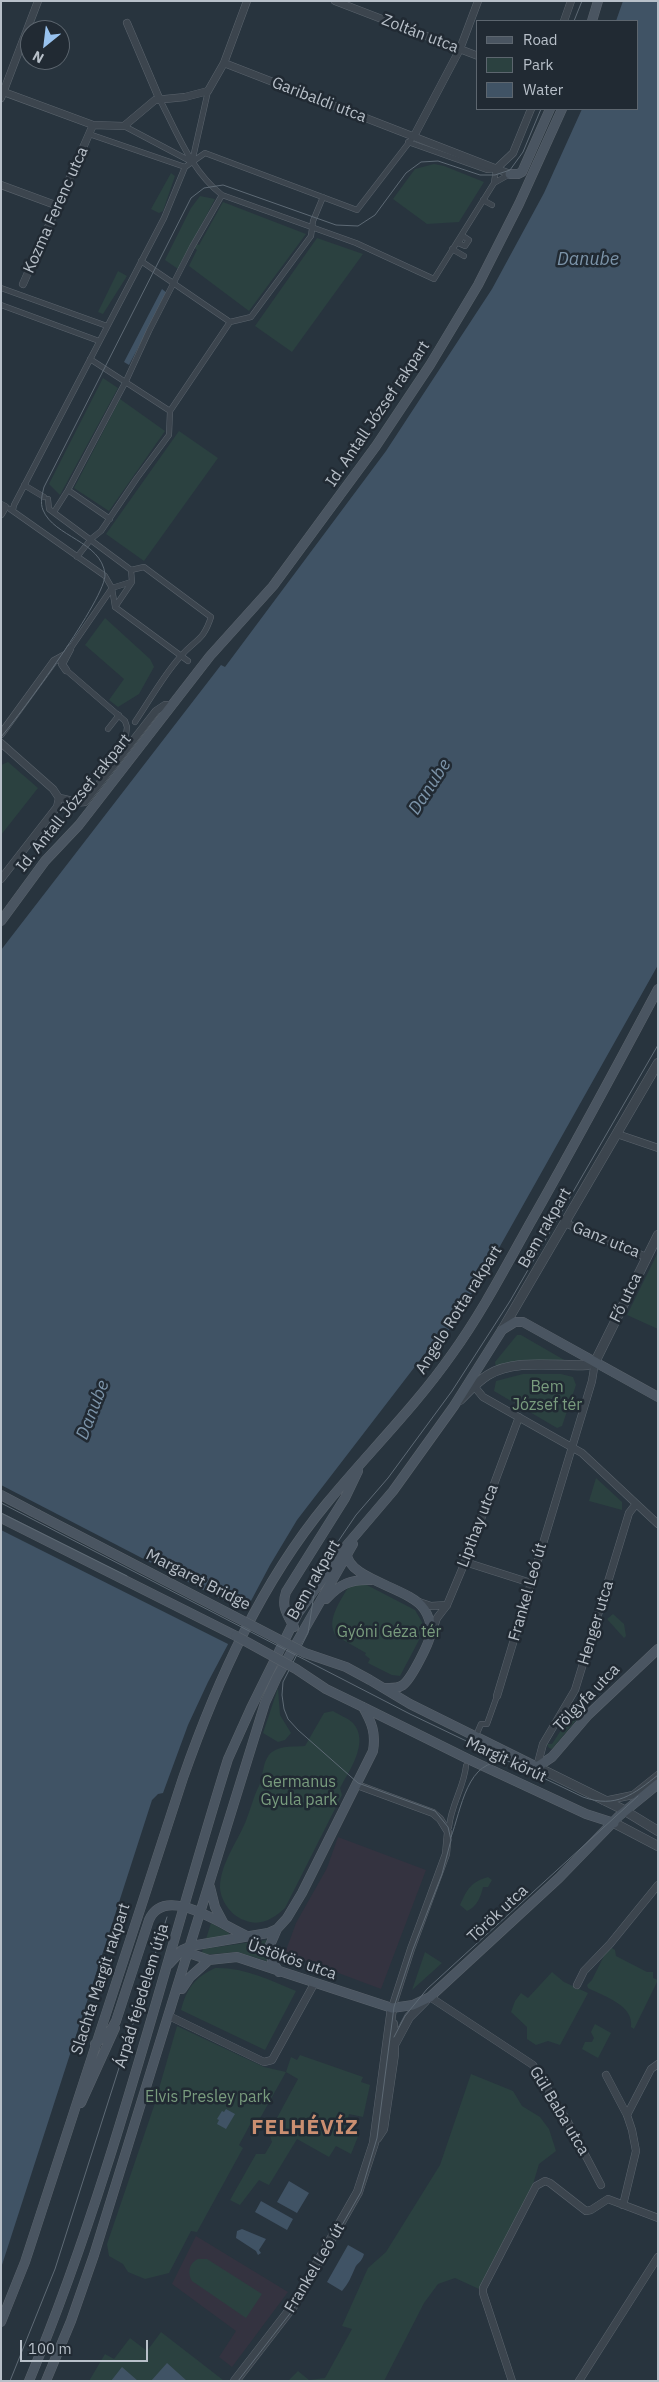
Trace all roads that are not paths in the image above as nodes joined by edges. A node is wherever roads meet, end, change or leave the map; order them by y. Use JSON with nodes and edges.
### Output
{"nodes":[{"id":1,"x":38,"y":1,"type":"edge"},
{"id":2,"x":247,"y":1,"type":"edge"},
{"id":3,"x":335,"y":1,"type":"edge"},
{"id":4,"x":478,"y":1,"type":"edge"},
{"id":5,"x":571,"y":1,"type":"edge"},
{"id":6,"x":598,"y":1,"type":"edge"},
{"id":7,"x":564,"y":20,"type":"edge"},
{"id":8,"x":592,"y":20,"type":"edge"},
{"id":9,"x":127,"y":23,"type":"dead end"},
{"id":10,"x":460,"y":49,"type":"junction"},
{"id":11,"x":477,"y":56,"type":"edge"},
{"id":12,"x":224,"y":64,"type":"junction"},
{"id":13,"x":208,"y":91,"type":"junction"},
{"id":14,"x":2,"y":94,"type":"edge"},
{"id":15,"x":159,"y":98,"type":"junction"},
{"id":16,"x":531,"y":110,"type":"edge"},
{"id":17,"x":550,"y":110,"type":"edge"},
{"id":18,"x":562,"y":110,"type":"edge"},
{"id":19,"x":93,"y":125,"type":"junction"},
{"id":20,"x":124,"y":126,"type":"junction"},
{"id":21,"x":89,"y":134,"type":"junction"},
{"id":22,"x":414,"y":136,"type":"junction"},
{"id":23,"x":408,"y":142,"type":"junction"},
{"id":24,"x":192,"y":162,"type":"junction"},
{"id":25,"x":185,"y":167,"type":"junction"},
{"id":26,"x":496,"y":169,"type":"junction"},
{"id":27,"x":510,"y":174,"type":"junction"},
{"id":28,"x":494,"y":183,"type":"junction"},
{"id":29,"x":1,"y":184,"type":"edge"},
{"id":30,"x":222,"y":194,"type":"junction"},
{"id":31,"x":323,"y":197,"type":"junction"},
{"id":32,"x":483,"y":200,"type":"junction"},
{"id":33,"x":492,"y":205,"type":"dead end"},
{"id":34,"x":58,"y":206,"type":"junction"},
{"id":35,"x":313,"y":228,"type":"junction"},
{"id":36,"x":452,"y":249,"type":"junction"},
{"id":37,"x":464,"y":256,"type":"dead end"},
{"id":38,"x":141,"y":261,"type":"junction"},
{"id":39,"x":23,"y":284,"type":"joint"},
{"id":40,"x":175,"y":284,"type":"junction"},
{"id":41,"x":1,"y":288,"type":"edge"},
{"id":42,"x":18,"y":294,"type":"junction"},
{"id":43,"x":2,"y":307,"type":"edge"},
{"id":44,"x":230,"y":322,"type":"junction"},
{"id":45,"x":107,"y":326,"type":"junction"},
{"id":46,"x":99,"y":341,"type":"junction"},
{"id":47,"x":90,"y":359,"type":"junction"},
{"id":48,"x":200,"y":367,"type":"junction"},
{"id":49,"x":206,"y":371,"type":"dead end"},
{"id":50,"x":126,"y":381,"type":"junction"},
{"id":51,"x":170,"y":411,"type":"junction"},
{"id":52,"x":24,"y":485,"type":"junction"},
{"id":53,"x":68,"y":490,"type":"junction"},
{"id":54,"x":3,"y":506,"type":"edge"},
{"id":55,"x":13,"y":510,"type":"junction"},
{"id":56,"x":54,"y":512,"type":"junction"},
{"id":57,"x":1,"y":514,"type":"edge"},
{"id":58,"x":110,"y":519,"type":"junction"},
{"id":59,"x":91,"y":539,"type":"junction"},
{"id":60,"x":77,"y":557,"type":"junction"},
{"id":61,"x":131,"y":570,"type":"junction"},
{"id":62,"x":132,"y":582,"type":"junction"},
{"id":63,"x":112,"y":588,"type":"junction"},
{"id":64,"x":115,"y":607,"type":"junction"},
{"id":65,"x":69,"y":652,"type":"junction"},
{"id":66,"x":180,"y":656,"type":"junction"},
{"id":67,"x":188,"y":661,"type":"dead end"},
{"id":68,"x":66,"y":670,"type":"joint"},
{"id":69,"x":172,"y":705,"type":"junction"},
{"id":70,"x":119,"y":716,"type":"junction"},
{"id":71,"x":108,"y":729,"type":"dead end"},
{"id":72,"x":1,"y":734,"type":"edge"},
{"id":73,"x":1,"y":744,"type":"edge"},
{"id":74,"x":58,"y":798,"type":"junction"},
{"id":75,"x":1,"y":879,"type":"edge"},
{"id":76,"x":1,"y":921,"type":"edge"},
{"id":77,"x":658,"y":989,"type":"edge"},
{"id":78,"x":658,"y":1063,"type":"edge"},
{"id":79,"x":617,"y":1134,"type":"junction"},
{"id":80,"x":658,"y":1148,"type":"edge"},
{"id":81,"x":565,"y":1223,"type":"junction"},
{"id":82,"x":658,"y":1235,"type":"edge"},
{"id":83,"x":646,"y":1256,"type":"junction"},
{"id":84,"x":502,"y":1330,"type":"junction"},
{"id":85,"x":596,"y":1362,"type":"junction"},
{"id":86,"x":479,"y":1367,"type":"junction"},
{"id":87,"x":474,"y":1386,"type":"junction"},
{"id":88,"x":658,"y":1397,"type":"edge"},
{"id":89,"x":454,"y":1406,"type":"junction"},
{"id":90,"x":519,"y":1417,"type":"junction"},
{"id":91,"x":571,"y":1446,"type":"junction"},
{"id":92,"x":361,"y":1464,"type":"junction"},
{"id":93,"x":1,"y":1496,"type":"edge"},
{"id":94,"x":636,"y":1504,"type":"junction"},
{"id":95,"x":1,"y":1518,"type":"edge"},
{"id":96,"x":658,"y":1524,"type":"edge"},
{"id":97,"x":356,"y":1538,"type":"junction"},
{"id":98,"x":347,"y":1545,"type":"junction"},
{"id":99,"x":347,"y":1558,"type":"junction"},
{"id":100,"x":465,"y":1562,"type":"junction"},
{"id":101,"x":376,"y":1580,"type":"junction"},
{"id":102,"x":531,"y":1583,"type":"junction"},
{"id":103,"x":419,"y":1602,"type":"junction"},
{"id":104,"x":447,"y":1605,"type":"junction"},
{"id":105,"x":315,"y":1610,"type":"junction"},
{"id":106,"x":292,"y":1624,"type":"junction"},
{"id":107,"x":432,"y":1633,"type":"junction"},
{"id":108,"x":299,"y":1638,"type":"junction"},
{"id":109,"x":658,"y":1648,"type":"edge"},
{"id":110,"x":236,"y":1649,"type":"joint"},
{"id":111,"x":383,"y":1688,"type":"junction"},
{"id":112,"x":497,"y":1696,"type":"joint"},
{"id":113,"x":372,"y":1716,"type":"junction"},
{"id":114,"x":478,"y":1731,"type":"dead end"},
{"id":115,"x":466,"y":1766,"type":"dead end"},
{"id":116,"x":537,"y":1767,"type":"junction"},
{"id":117,"x":658,"y":1774,"type":"edge"},
{"id":118,"x":658,"y":1784,"type":"edge"},
{"id":119,"x":356,"y":1786,"type":"junction"},
{"id":120,"x":604,"y":1801,"type":"junction"},
{"id":121,"x":624,"y":1811,"type":"junction"},
{"id":122,"x":614,"y":1823,"type":"junction"},
{"id":123,"x":447,"y":1827,"type":"junction"},
{"id":124,"x":658,"y":1831,"type":"edge"},
{"id":125,"x":658,"y":1846,"type":"edge"},
{"id":126,"x":658,"y":1884,"type":"edge"},
{"id":127,"x":210,"y":1885,"type":"junction"},
{"id":128,"x":184,"y":1907,"type":"junction"},
{"id":129,"x":201,"y":1914,"type":"junction"},
{"id":130,"x":224,"y":1924,"type":"junction"},
{"id":131,"x":178,"y":1928,"type":"junction"},
{"id":132,"x":277,"y":1929,"type":"junction"},
{"id":133,"x":247,"y":1936,"type":"junction"},
{"id":134,"x":187,"y":1950,"type":"junction"},
{"id":135,"x":209,"y":1960,"type":"junction"},
{"id":136,"x":167,"y":1968,"type":"junction"},
{"id":137,"x":279,"y":1972,"type":"junction"},
{"id":138,"x":314,"y":1984,"type":"junction"},
{"id":139,"x":577,"y":1985,"type":"dead end"},
{"id":140,"x":430,"y":1996,"type":"junction"},
{"id":141,"x":174,"y":2004,"type":"junction"},
{"id":142,"x":392,"y":2008,"type":"junction"},
{"id":143,"x":170,"y":2016,"type":"junction"},
{"id":144,"x":116,"y":2020,"type":"junction"},
{"id":145,"x":395,"y":2043,"type":"junction"},
{"id":146,"x":95,"y":2045,"type":"junction"},
{"id":147,"x":658,"y":2064,"type":"edge"},
{"id":148,"x":606,"y":2075,"type":"dead end"},
{"id":149,"x":627,"y":2116,"type":"junction"},
{"id":150,"x":68,"y":2128,"type":"junction"},
{"id":151,"x":374,"y":2143,"type":"junction"},
{"id":152,"x":601,"y":2185,"type":"dead end"},
{"id":153,"x":623,"y":2205,"type":"junction"},
{"id":154,"x":658,"y":2218,"type":"edge"},
{"id":155,"x":658,"y":2257,"type":"edge"},
{"id":156,"x":1,"y":2322,"type":"edge"},
{"id":157,"x":29,"y":2381,"type":"edge"},
{"id":158,"x":46,"y":2381,"type":"edge"},
{"id":159,"x":235,"y":2381,"type":"edge"},
{"id":160,"x":512,"y":2381,"type":"edge"},
{"id":161,"x":578,"y":2381,"type":"edge"}],
"edges":[{"from":1,"to":14,"type":"street"},
{"from":2,"to":12,"type":"street"},
{"from":3,"to":10,"type":"street","name":"Zoltán utca"},
{"from":4,"to":10,"type":"street"},
{"from":5,"to":7,"type":"street"},
{"from":6,"to":8,"type":"main road"},
{"from":9,"to":15,"type":"street"},
{"from":10,"to":11,"type":"street","name":"Zoltán utca"},
{"from":10,"to":22,"type":"street"},
{"from":12,"to":13,"type":"street"},
{"from":12,"to":22,"type":"street","name":"Garibaldi utca"},
{"from":13,"to":15,"type":"street"},
{"from":13,"to":24,"type":"street"},
{"from":14,"to":19,"type":"street"},
{"from":15,"to":20,"type":"street"},
{"from":15,"to":24,"type":"street"},
{"from":16,"to":26,"type":"street"},
{"from":17,"to":27,"type":"main road"},
{"from":18,"to":69,"type":"main road","name":"Id. Antall József rakpart"},
{"from":19,"to":20,"type":"street"},
{"from":19,"to":21,"type":"street","name":"Kozma Ferenc utca"},
{"from":20,"to":24,"type":"street"},
{"from":21,"to":25,"type":"street"},
{"from":21,"to":34,"type":"street","name":"Kozma Ferenc utca"},
{"from":22,"to":23,"type":"street"},
{"from":22,"to":26,"type":"street","name":"Garibaldi utca"},
{"from":23,"to":26,"type":"street"},
{"from":23,"to":31,"type":"street"},
{"from":24,"to":25,"type":"street"},
{"from":24,"to":30,"type":"street"},
{"from":24,"to":31,"type":"street"},
{"from":25,"to":38,"type":"street"},
{"from":26,"to":27,"type":"street","name":"Garibaldi utca"},
{"from":26,"to":28,"type":"street"},
{"from":27,"to":28,"type":"street"},
{"from":28,"to":32,"type":"street"},
{"from":29,"to":34,"type":"street"},
{"from":30,"to":35,"type":"street"},
{"from":30,"to":40,"type":"street"},
{"from":31,"to":35,"type":"street"},
{"from":32,"to":33,"type":"street"},
{"from":32,"to":36,"type":"street"},
{"from":34,"to":39,"type":"street","name":"Kozma Ferenc utca"},
{"from":35,"to":36,"type":"street"},
{"from":35,"to":44,"type":"street"},
{"from":36,"to":37,"type":"street"},
{"from":38,"to":40,"type":"street"},
{"from":38,"to":45,"type":"street"},
{"from":39,"to":42,"type":"street","name":"Kozma Ferenc utca"},
{"from":40,"to":44,"type":"street"},
{"from":40,"to":50,"type":"street"},
{"from":41,"to":42,"type":"street"},
{"from":42,"to":45,"type":"street"},
{"from":43,"to":46,"type":"street"},
{"from":44,"to":48,"type":"street"},
{"from":45,"to":46,"type":"street"},
{"from":46,"to":47,"type":"street"},
{"from":47,"to":50,"type":"street"},
{"from":47,"to":52,"type":"street"},
{"from":48,"to":49,"type":"street"},
{"from":48,"to":51,"type":"street"},
{"from":50,"to":51,"type":"street"},
{"from":50,"to":53,"type":"street"},
{"from":51,"to":58,"type":"street"},
{"from":52,"to":55,"type":"street"},
{"from":52,"to":56,"type":"street"},
{"from":53,"to":56,"type":"street"},
{"from":53,"to":58,"type":"street"},
{"from":54,"to":55,"type":"street"},
{"from":54,"to":57,"type":"street"},
{"from":55,"to":60,"type":"street"},
{"from":56,"to":59,"type":"street"},
{"from":58,"to":59,"type":"street"},
{"from":59,"to":60,"type":"street"},
{"from":59,"to":61,"type":"street"},
{"from":60,"to":63,"type":"street"},
{"from":61,"to":62,"type":"street"},
{"from":61,"to":66,"type":"street"},
{"from":62,"to":63,"type":"street"},
{"from":62,"to":64,"type":"street"},
{"from":63,"to":64,"type":"street"},
{"from":63,"to":65,"type":"street"},
{"from":64,"to":66,"type":"street"},
{"from":65,"to":68,"type":"street"},
{"from":65,"to":72,"type":"street"},
{"from":66,"to":67,"type":"street"},
{"from":66,"to":70,"type":"street"},
{"from":68,"to":70,"type":"street"},
{"from":69,"to":74,"type":"street","name":"Id. Antall József rakpart"},
{"from":69,"to":76,"type":"main road","name":"Id. Antall József rakpart"},
{"from":70,"to":71,"type":"street"},
{"from":73,"to":74,"type":"street"},
{"from":74,"to":75,"type":"street"},
{"from":77,"to":92,"type":"main road","name":"Angelo Rotta rakpart"},
{"from":78,"to":79,"type":"street","name":"Bem rakpart"},
{"from":79,"to":80,"type":"street"},
{"from":79,"to":81,"type":"street","name":"Bem rakpart"},
{"from":81,"to":83,"type":"street","name":"Ganz utca"},
{"from":81,"to":84,"type":"street","name":"Bem rakpart"},
{"from":82,"to":83,"type":"street","name":"Fő utca"},
{"from":83,"to":85,"type":"street","name":"Fő utca"},
{"from":84,"to":85,"type":"main road"},
{"from":84,"to":86,"type":"main road","name":"Bem rakpart"},
{"from":85,"to":87,"type":"street"},
{"from":85,"to":88,"type":"main road"},
{"from":85,"to":91,"type":"street"},
{"from":86,"to":87,"type":"street"},
{"from":86,"to":89,"type":"main road","name":"Bem rakpart"},
{"from":87,"to":89,"type":"street","name":"Bem rakpart"},
{"from":87,"to":90,"type":"street"},
{"from":89,"to":97,"type":"main road","name":"Bem rakpart"},
{"from":90,"to":91,"type":"street"},
{"from":90,"to":100,"type":"street","name":"Lipthay utca"},
{"from":91,"to":94,"type":"street"},
{"from":91,"to":102,"type":"street","name":"Frankel Leó út"},
{"from":92,"to":106,"type":"main road"},
{"from":92,"to":110,"type":"main road","name":"Angelo Rotta rakpart"},
{"from":93,"to":111,"type":"main road","name":"Margaret Bridge","bridge":true},
{"from":94,"to":96,"type":"street"},
{"from":94,"to":116,"type":"street","name":"Henger utca"},
{"from":95,"to":113,"type":"main road","name":"Margaret Bridge","bridge":true},
{"from":97,"to":98,"type":"main road","name":"Bem rakpart"},
{"from":97,"to":99,"type":"main road","name":"Bem rakpart"},
{"from":98,"to":99,"type":"main road"},
{"from":98,"to":106,"type":"main road","name":"Bem rakpart"},
{"from":99,"to":101,"type":"main road"},
{"from":99,"to":105,"type":"main road","name":"Bem rakpart"},
{"from":100,"to":102,"type":"street"},
{"from":100,"to":104,"type":"street","name":"Lipthay utca"},
{"from":101,"to":103,"type":"main road"},
{"from":101,"to":105,"type":"main road"},
{"from":102,"to":112,"type":"street","name":"Frankel Leó út"},
{"from":103,"to":104,"type":"street"},
{"from":103,"to":107,"type":"main road"},
{"from":104,"to":107,"type":"street","name":"Lipthay utca"},
{"from":105,"to":108,"type":"main road","name":"Bem rakpart"},
{"from":106,"to":108,"type":"main road"},
{"from":106,"to":128,"type":"main road","name":"Árpád fejedelem útja"},
{"from":107,"to":111,"type":"main road"},
{"from":108,"to":127,"type":"main road","name":"Árpád fejedelem útja"},
{"from":109,"to":116,"type":"main road","name":"Tölgyfa utca"},
{"from":110,"to":146,"type":"main road","name":"Slachta Margit rakpart"},
{"from":111,"to":116,"type":"main road","name":"Margit körút"},
{"from":112,"to":114,"type":"street","name":"Frankel Leó út"},
{"from":113,"to":119,"type":"main road"},
{"from":113,"to":122,"type":"main road","name":"Margit körút"},
{"from":115,"to":123,"type":"street","name":"Frankel Leó út"},
{"from":116,"to":120,"type":"street","name":"Margit körút"},
{"from":117,"to":120,"type":"street"},
{"from":118,"to":121,"type":"main road"},
{"from":119,"to":123,"type":"street"},
{"from":119,"to":132,"type":"main road"},
{"from":120,"to":121,"type":"street","name":"Margit körút"},
{"from":121,"to":122,"type":"main road"},
{"from":121,"to":124,"type":"street","name":"Margit körút"},
{"from":122,"to":125,"type":"street"},
{"from":122,"to":140,"type":"main road","name":"Török utca"},
{"from":123,"to":142,"type":"street","name":"Frankel Leó út"},
{"from":126,"to":139,"type":"street"},
{"from":127,"to":129,"type":"main road","name":"Árpád fejedelem útja"},
{"from":127,"to":130,"type":"main road"},
{"from":128,"to":129,"type":"main road"},
{"from":128,"to":131,"type":"main road","name":"Árpád fejedelem útja"},
{"from":128,"to":144,"type":"main road"},
{"from":129,"to":130,"type":"main road"},
{"from":129,"to":134,"type":"main road","name":"Árpád fejedelem útja"},
{"from":130,"to":133,"type":"main road"},
{"from":131,"to":134,"type":"main road"},
{"from":131,"to":136,"type":"main road","name":"Árpád fejedelem útja"},
{"from":132,"to":133,"type":"main road"},
{"from":132,"to":137,"type":"main road"},
{"from":133,"to":134,"type":"main road"},
{"from":134,"to":135,"type":"main road","name":"Üstökös utca"},
{"from":134,"to":136,"type":"main road"},
{"from":134,"to":141,"type":"main road","name":"Árpád fejedelem útja"},
{"from":135,"to":137,"type":"main road","name":"Üstökös utca"},
{"from":135,"to":141,"type":"main road"},
{"from":136,"to":157,"type":"main road","name":"Árpád fejedelem útja"},
{"from":137,"to":138,"type":"main road","name":"Üstökös utca"},
{"from":138,"to":142,"type":"main road","name":"Üstökös utca"},
{"from":138,"to":143,"type":"street","name":"Árpád fejedelem útja"},
{"from":140,"to":142,"type":"main road","name":"Török utca"},
{"from":140,"to":145,"type":"street","name":"Frankel Leó út"},
{"from":140,"to":152,"type":"street","name":"Gül Baba utca"},
{"from":141,"to":143,"type":"main road","name":"Árpád fejedelem útja"},
{"from":142,"to":145,"type":"street","name":"Frankel Leó út"},
{"from":142,"to":151,"type":"street","name":"Frankel Leó út"},
{"from":143,"to":158,"type":"main road","name":"Árpád fejedelem útja"},
{"from":144,"to":146,"type":"main road"},
{"from":144,"to":150,"type":"main road"},
{"from":145,"to":151,"type":"street","name":"Frankel Leó út"},
{"from":146,"to":150,"type":"main road","name":"Slachta Margit rakpart"},
{"from":147,"to":149,"type":"street"},
{"from":148,"to":149,"type":"street"},
{"from":149,"to":153,"type":"street"},
{"from":150,"to":156,"type":"main road","name":"Slachta Margit rakpart"},
{"from":151,"to":159,"type":"street","name":"Frankel Leó út"},
{"from":153,"to":154,"type":"street"},
{"from":153,"to":160,"type":"street"},
{"from":155,"to":161,"type":"street"}]}
